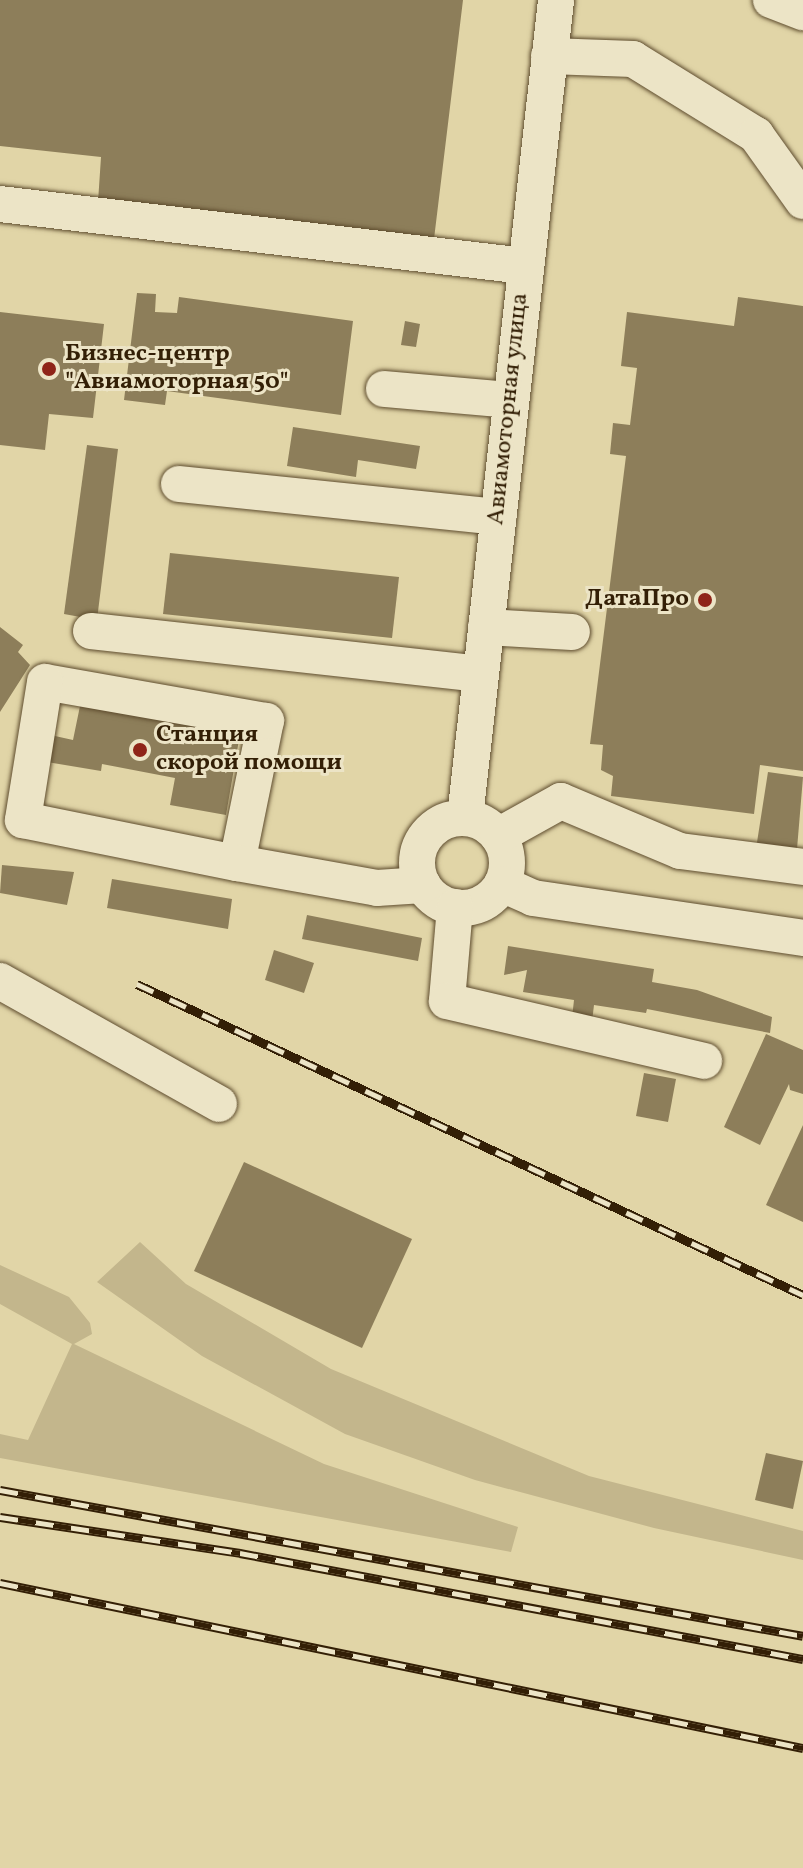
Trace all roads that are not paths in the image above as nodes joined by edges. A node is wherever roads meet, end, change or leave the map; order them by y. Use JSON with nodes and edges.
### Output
{"nodes":[{"id":1,"x":556,"y":0,"type":"edge"},
{"id":2,"x":771,"y":0,"type":"edge"},
{"id":3,"x":803,"y":12,"type":"edge"},
{"id":4,"x":549,"y":56,"type":"junction"},
{"id":5,"x":803,"y":201,"type":"edge"},
{"id":6,"x":0,"y":204,"type":"edge"},
{"id":7,"x":525,"y":266,"type":"junction"},
{"id":8,"x":384,"y":389,"type":"dead end"},
{"id":9,"x":511,"y":400,"type":"junction"},
{"id":10,"x":179,"y":484,"type":"dead end"},
{"id":11,"x":498,"y":517,"type":"junction"},
{"id":12,"x":486,"y":627,"type":"junction"},
{"id":13,"x":91,"y":631,"type":"dead end"},
{"id":14,"x":572,"y":632,"type":"dead end"},
{"id":15,"x":481,"y":674,"type":"junction"},
{"id":16,"x":465,"y":818,"type":"junction"},
{"id":17,"x":498,"y":836,"type":"junction"},
{"id":18,"x":237,"y":863,"type":"junction"},
{"id":19,"x":803,"y":867,"type":"edge"},
{"id":20,"x":502,"y":884,"type":"junction"},
{"id":21,"x":423,"y":885,"type":"junction"},
{"id":22,"x":455,"y":907,"type":"junction"},
{"id":23,"x":803,"y":938,"type":"edge"},
{"id":24,"x":0,"y":981,"type":"edge"},
{"id":25,"x":704,"y":1061,"type":"dead end"},
{"id":26,"x":219,"y":1104,"type":"dead end"}],
"edges":[{"from":1,"to":4,"type":"street","name":"Авиамоторная улица"},
{"from":2,"to":3,"type":"street"},
{"from":4,"to":5,"type":"street"},
{"from":4,"to":7,"type":"street","name":"Авиамоторная улица"},
{"from":6,"to":7,"type":"street"},
{"from":7,"to":9,"type":"street","name":"Авиамоторная улица"},
{"from":8,"to":9,"type":"street"},
{"from":9,"to":11,"type":"street","name":"Авиамоторная улица"},
{"from":10,"to":11,"type":"street"},
{"from":11,"to":12,"type":"street","name":"Авиамоторная улица"},
{"from":12,"to":14,"type":"street"},
{"from":12,"to":15,"type":"street","name":"Авиамоторная улица"},
{"from":13,"to":15,"type":"street"},
{"from":15,"to":16,"type":"street","name":"Авиамоторная улица"},
{"from":16,"to":17,"type":"street"},
{"from":16,"to":21,"type":"street"},
{"from":17,"to":19,"type":"street"},
{"from":17,"to":20,"type":"street"},
{"from":18,"to":18,"type":"street"},
{"from":18,"to":21,"type":"street"},
{"from":20,"to":22,"type":"street"},
{"from":20,"to":23,"type":"street"},
{"from":21,"to":22,"type":"street"},
{"from":22,"to":25,"type":"street"},
{"from":24,"to":26,"type":"street"}]}
